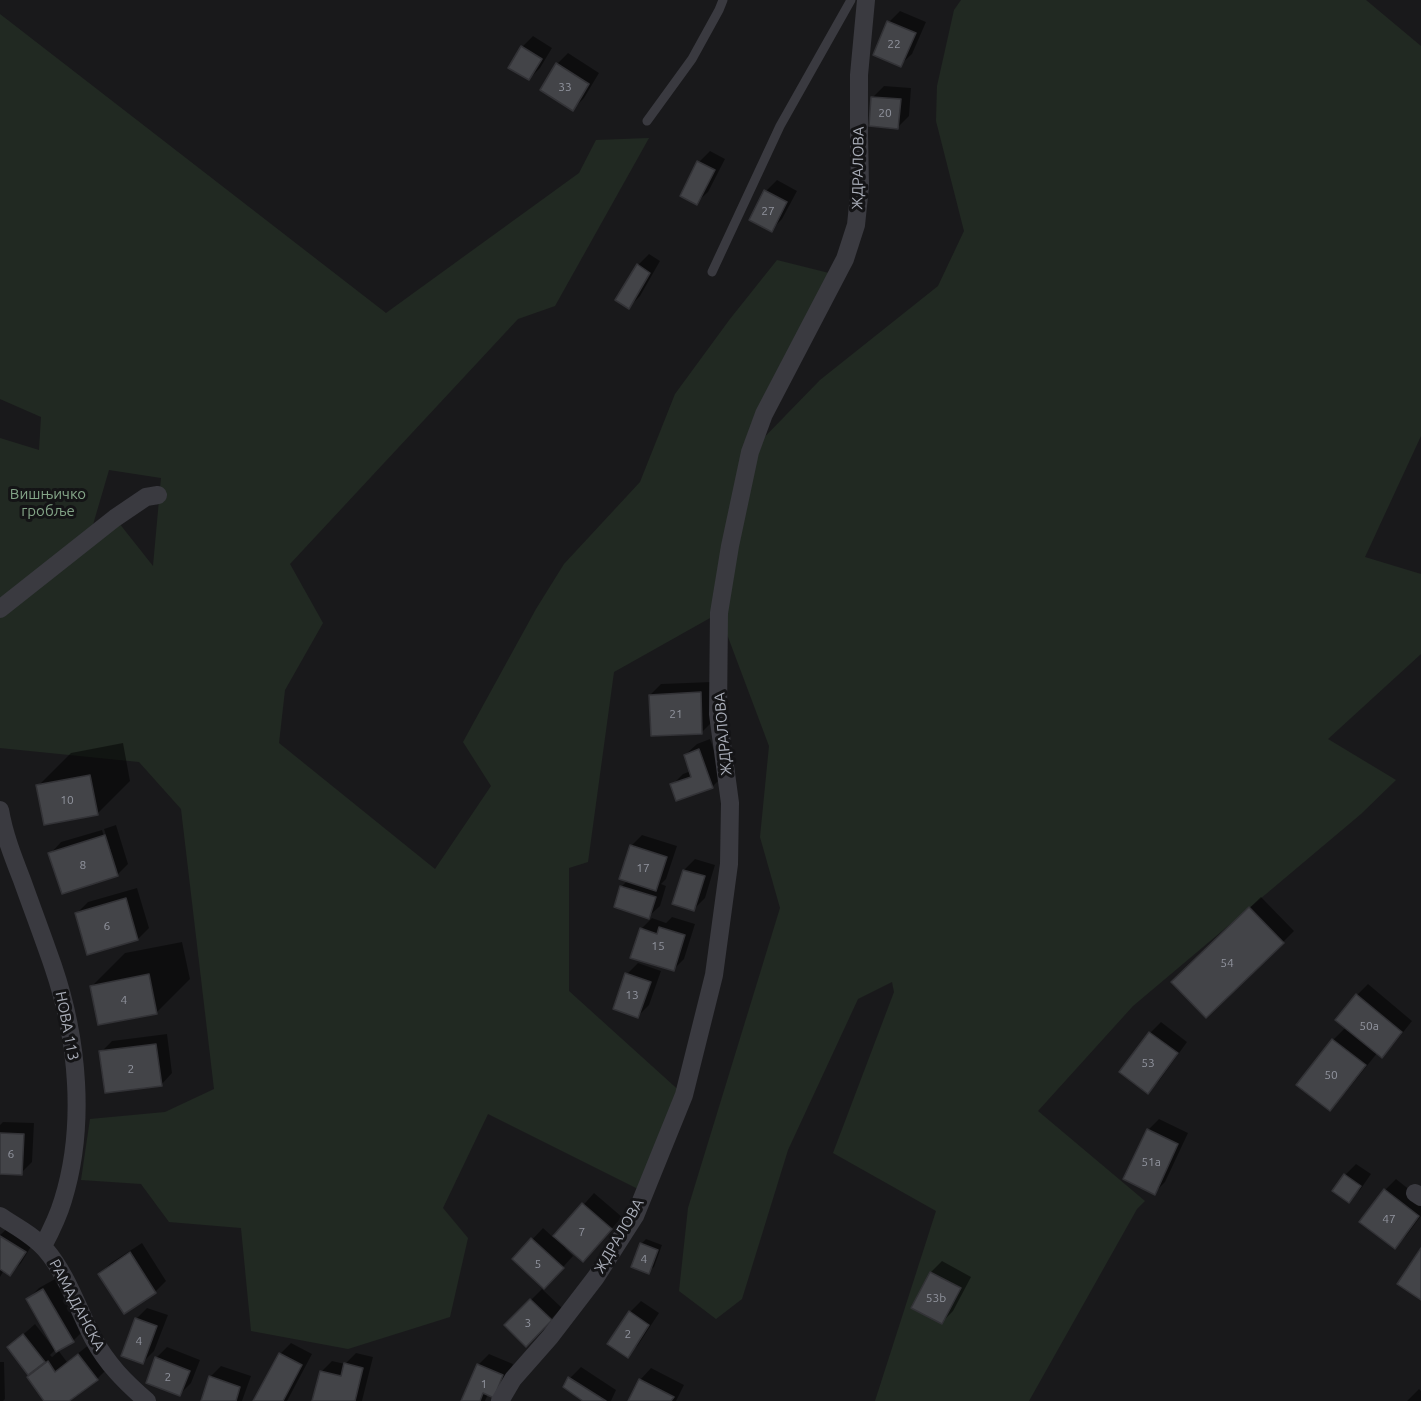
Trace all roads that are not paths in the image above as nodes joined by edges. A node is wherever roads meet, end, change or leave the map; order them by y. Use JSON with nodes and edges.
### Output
{"nodes":[{"id":1,"x":723,"y":0,"type":"edge"},
{"id":2,"x":852,"y":0,"type":"edge"},
{"id":3,"x":866,"y":0,"type":"edge"},
{"id":4,"x":647,"y":121,"type":"dead end"},
{"id":5,"x":712,"y":272,"type":"dead end"},
{"id":6,"x":158,"y":495,"type":"dead end"},
{"id":7,"x":0,"y":609,"type":"edge"},
{"id":8,"x":0,"y":810,"type":"edge"},
{"id":9,"x":0,"y":1216,"type":"edge"},
{"id":10,"x":43,"y":1246,"type":"junction"},
{"id":11,"x":147,"y":1401,"type":"edge"},
{"id":12,"x":500,"y":1401,"type":"edge"}],
"edges":[{"from":1,"to":4,"type":"lane"},
{"from":2,"to":5,"type":"lane"},
{"from":3,"to":12,"type":"street","name":"ЖДРАЛОВА"},
{"from":6,"to":7,"type":"street"},
{"from":8,"to":10,"type":"street","name":"НОВА 113"},
{"from":9,"to":10,"type":"street","name":"РАМАДАНСКА"},
{"from":10,"to":11,"type":"street","name":"РАМАДАНСКА"}]}
